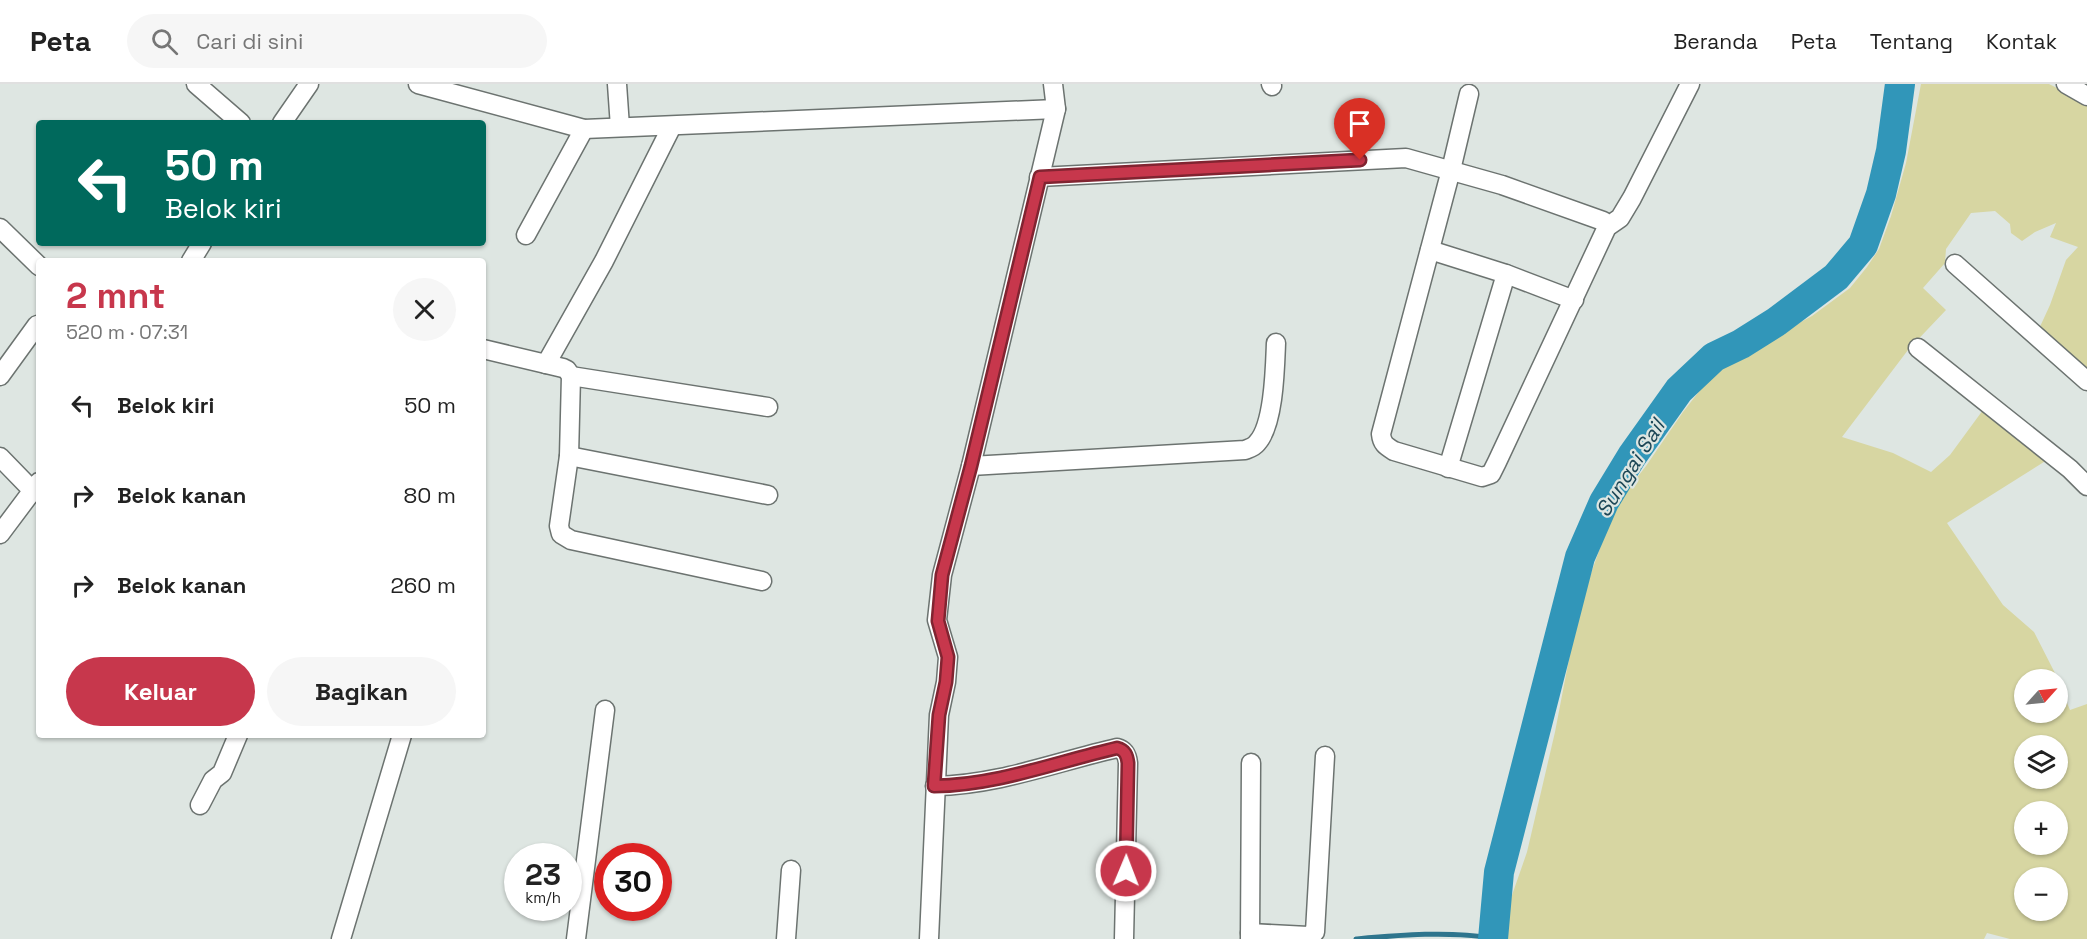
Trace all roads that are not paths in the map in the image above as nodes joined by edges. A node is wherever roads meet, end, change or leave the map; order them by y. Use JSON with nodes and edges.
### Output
{"nodes":[{"id":1,"x":196,"y":84,"type":"edge"},
{"id":2,"x":309,"y":84,"type":"edge"},
{"id":3,"x":418,"y":84,"type":"edge"},
{"id":4,"x":617,"y":84,"type":"edge"},
{"id":5,"x":1053,"y":84,"type":"edge"},
{"id":6,"x":1690,"y":84,"type":"edge"},
{"id":7,"x":2066,"y":84,"type":"edge"},
{"id":8,"x":1469,"y":94,"type":"dead end"},
{"id":9,"x":2087,"y":96,"type":"edge"},
{"id":10,"x":1056,"y":109,"type":"junction"},
{"id":11,"x":238,"y":120,"type":"edge"},
{"id":12,"x":284,"y":120,"type":"edge"},
{"id":13,"x":672,"y":126,"type":"junction"},
{"id":14,"x":620,"y":127,"type":"junction"},
{"id":15,"x":584,"y":129,"type":"junction"},
{"id":16,"x":1451,"y":170,"type":"junction"},
{"id":17,"x":1040,"y":177,"type":"junction"},
{"id":18,"x":1607,"y":227,"type":"junction"},
{"id":19,"x":0,"y":228,"type":"edge"},
{"id":20,"x":526,"y":235,"type":"dead end"},
{"id":21,"x":1430,"y":250,"type":"junction"},
{"id":22,"x":36,"y":263,"type":"edge"},
{"id":23,"x":1955,"y":264,"type":"dead end"},
{"id":24,"x":1506,"y":274,"type":"junction"},
{"id":25,"x":1574,"y":300,"type":"junction"},
{"id":26,"x":36,"y":326,"type":"edge"},
{"id":27,"x":1276,"y":343,"type":"dead end"},
{"id":28,"x":1918,"y":348,"type":"dead end"},
{"id":29,"x":486,"y":350,"type":"edge"},
{"id":30,"x":546,"y":364,"type":"junction"},
{"id":31,"x":0,"y":376,"type":"edge"},
{"id":32,"x":571,"y":376,"type":"junction"},
{"id":33,"x":2087,"y":381,"type":"edge"},
{"id":34,"x":768,"y":407,"type":"dead end"},
{"id":35,"x":569,"y":456,"type":"junction"},
{"id":36,"x":0,"y":457,"type":"edge"},
{"id":37,"x":971,"y":466,"type":"junction"},
{"id":38,"x":1448,"y":468,"type":"junction"},
{"id":39,"x":2087,"y":486,"type":"edge"},
{"id":40,"x":36,"y":487,"type":"edge"},
{"id":41,"x":36,"y":489,"type":"edge"},
{"id":42,"x":768,"y":495,"type":"dead end"},
{"id":43,"x":0,"y":534,"type":"edge"},
{"id":44,"x":762,"y":581,"type":"dead end"},
{"id":45,"x":605,"y":710,"type":"dead end"},
{"id":46,"x":237,"y":738,"type":"edge"},
{"id":47,"x":401,"y":738,"type":"edge"},
{"id":48,"x":1325,"y":756,"type":"dead end"},
{"id":49,"x":1251,"y":763,"type":"dead end"},
{"id":50,"x":934,"y":786,"type":"junction"},
{"id":51,"x":200,"y":805,"type":"dead end"},
{"id":52,"x":791,"y":870,"type":"dead end"},
{"id":53,"x":1250,"y":936,"type":"edge"},
{"id":54,"x":341,"y":939,"type":"edge"},
{"id":55,"x":576,"y":939,"type":"edge"},
{"id":56,"x":786,"y":939,"type":"edge"},
{"id":57,"x":929,"y":939,"type":"edge"},
{"id":58,"x":1124,"y":939,"type":"edge"}],
"edges":[{"from":1,"to":11,"type":"street"},
{"from":2,"to":12,"type":"street"},
{"from":3,"to":15,"type":"street"},
{"from":4,"to":14,"type":"street"},
{"from":5,"to":10,"type":"street"},
{"from":6,"to":18,"type":"street"},
{"from":7,"to":9,"type":"street"},
{"from":8,"to":16,"type":"street"},
{"from":10,"to":13,"type":"street"},
{"from":10,"to":17,"type":"street"},
{"from":13,"to":14,"type":"street"},
{"from":13,"to":30,"type":"street"},
{"from":14,"to":15,"type":"street"},
{"from":15,"to":20,"type":"street"},
{"from":16,"to":17,"type":"street"},
{"from":16,"to":18,"type":"street"},
{"from":16,"to":21,"type":"street"},
{"from":17,"to":37,"type":"street"},
{"from":18,"to":25,"type":"street"},
{"from":19,"to":22,"type":"street"},
{"from":21,"to":24,"type":"street"},
{"from":21,"to":38,"type":"street"},
{"from":23,"to":33,"type":"street"},
{"from":24,"to":25,"type":"street"},
{"from":24,"to":38,"type":"street"},
{"from":25,"to":38,"type":"street"},
{"from":26,"to":31,"type":"street"},
{"from":27,"to":37,"type":"street"},
{"from":28,"to":39,"type":"street"},
{"from":29,"to":30,"type":"street"},
{"from":30,"to":32,"type":"street"},
{"from":32,"to":34,"type":"street"},
{"from":32,"to":35,"type":"street"},
{"from":35,"to":42,"type":"street"},
{"from":35,"to":44,"type":"street"},
{"from":36,"to":40,"type":"street"},
{"from":37,"to":50,"type":"street"},
{"from":41,"to":43,"type":"street"},
{"from":45,"to":55,"type":"street"},
{"from":46,"to":51,"type":"street"},
{"from":47,"to":54,"type":"street"},
{"from":48,"to":53,"type":"street"},
{"from":49,"to":53,"type":"street"},
{"from":50,"to":57,"type":"street"},
{"from":50,"to":58,"type":"street"},
{"from":52,"to":56,"type":"street"}]}
